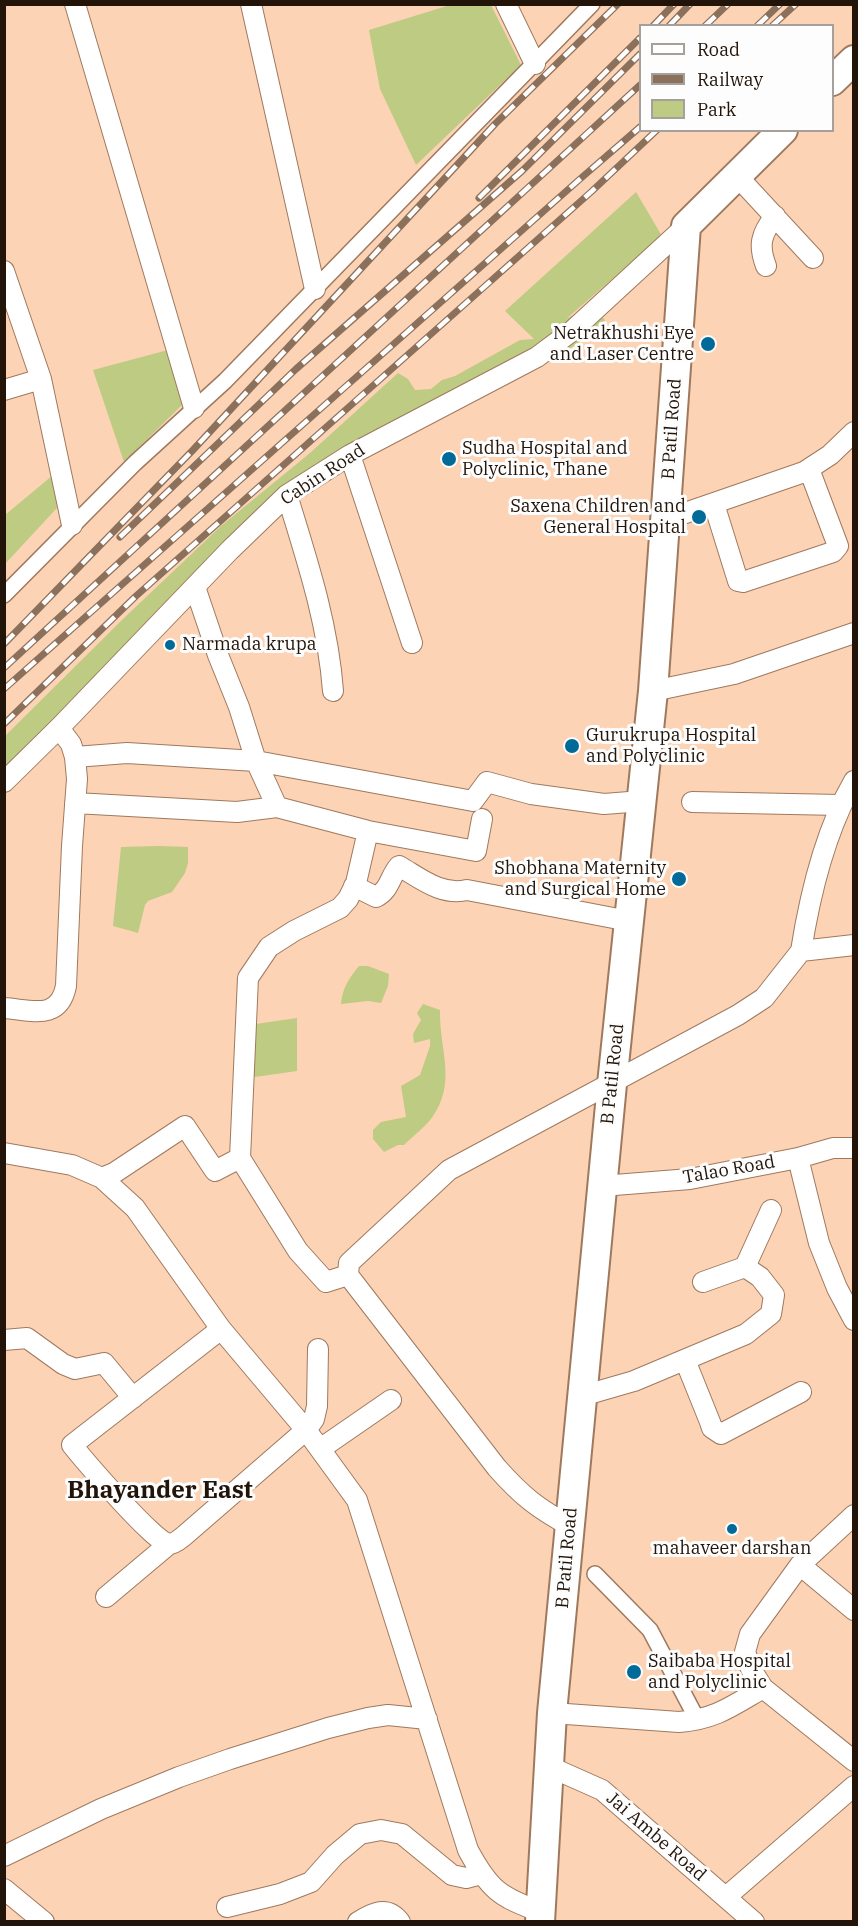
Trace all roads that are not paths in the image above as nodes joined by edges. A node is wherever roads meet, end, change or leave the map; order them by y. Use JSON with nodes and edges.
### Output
{"nodes":[{"id":1,"x":75,"y":4,"type":"edge"},
{"id":2,"x":251,"y":4,"type":"edge"},
{"id":3,"x":506,"y":4,"type":"edge"},
{"id":4,"x":592,"y":4,"type":"edge"},
{"id":5,"x":854,"y":60,"type":"edge"},
{"id":6,"x":535,"y":64,"type":"junction"},
{"id":7,"x":834,"y":79,"type":"edge"},
{"id":8,"x":781,"y":132,"type":"edge"},
{"id":9,"x":738,"y":177,"type":"junction"},
{"id":10,"x":775,"y":216,"type":"junction"},
{"id":11,"x":686,"y":226,"type":"junction"},
{"id":12,"x":813,"y":258,"type":"dead end"},
{"id":13,"x":766,"y":266,"type":"dead end"},
{"id":14,"x":5,"y":273,"type":"edge"},
{"id":15,"x":315,"y":289,"type":"junction"},
{"id":16,"x":41,"y":379,"type":"junction"},
{"id":17,"x":4,"y":390,"type":"edge"},
{"id":18,"x":194,"y":408,"type":"junction"},
{"id":19,"x":854,"y":432,"type":"edge"},
{"id":20,"x":350,"y":455,"type":"junction"},
{"id":21,"x":808,"y":469,"type":"junction"},
{"id":22,"x":286,"y":495,"type":"junction"},
{"id":23,"x":714,"y":504,"type":"junction"},
{"id":24,"x":665,"y":520,"type":"junction"},
{"id":25,"x":72,"y":525,"type":"junction"},
{"id":26,"x":195,"y":587,"type":"junction"},
{"id":27,"x":4,"y":595,"type":"edge"},
{"id":28,"x":854,"y":633,"type":"edge"},
{"id":29,"x":412,"y":643,"type":"dead end"},
{"id":30,"x":333,"y":691,"type":"dead end"},
{"id":31,"x":653,"y":691,"type":"junction"},
{"id":32,"x":59,"y":728,"type":"junction"},
{"id":33,"x":75,"y":757,"type":"junction"},
{"id":34,"x":256,"y":761,"type":"junction"},
{"id":35,"x":854,"y":781,"type":"edge"},
{"id":36,"x":4,"y":782,"type":"edge"},
{"id":37,"x":642,"y":801,"type":"junction"},
{"id":38,"x":692,"y":802,"type":"dead end"},
{"id":39,"x":75,"y":803,"type":"junction"},
{"id":40,"x":840,"y":805,"type":"junction"},
{"id":41,"x":277,"y":807,"type":"junction"},
{"id":42,"x":482,"y":819,"type":"dead end"},
{"id":43,"x":368,"y":831,"type":"junction"},
{"id":44,"x":354,"y":886,"type":"junction"},
{"id":45,"x":629,"y":921,"type":"junction"},
{"id":46,"x":854,"y":945,"type":"edge"},
{"id":47,"x":801,"y":951,"type":"junction"},
{"id":48,"x":4,"y":1008,"type":"edge"},
{"id":49,"x":612,"y":1084,"type":"junction"},
{"id":50,"x":854,"y":1148,"type":"edge"},
{"id":51,"x":4,"y":1153,"type":"edge"},
{"id":52,"x":240,"y":1158,"type":"junction"},
{"id":53,"x":798,"y":1158,"type":"junction"},
{"id":54,"x":102,"y":1178,"type":"junction"},
{"id":55,"x":602,"y":1186,"type":"junction"},
{"id":56,"x":771,"y":1210,"type":"dead end"},
{"id":57,"x":746,"y":1267,"type":"junction"},
{"id":58,"x":348,"y":1275,"type":"junction"},
{"id":59,"x":703,"y":1282,"type":"dead end"},
{"id":60,"x":854,"y":1320,"type":"edge"},
{"id":61,"x":221,"y":1329,"type":"junction"},
{"id":62,"x":4,"y":1340,"type":"edge"},
{"id":63,"x":318,"y":1349,"type":"dead end"},
{"id":64,"x":685,"y":1360,"type":"junction"},
{"id":65,"x":801,"y":1392,"type":"dead end"},
{"id":66,"x":582,"y":1396,"type":"junction"},
{"id":67,"x":133,"y":1398,"type":"junction"},
{"id":68,"x":391,"y":1400,"type":"dead end"},
{"id":69,"x":306,"y":1430,"type":"junction"},
{"id":70,"x":320,"y":1449,"type":"junction"},
{"id":71,"x":854,"y":1515,"type":"edge"},
{"id":72,"x":570,"y":1526,"type":"junction"},
{"id":73,"x":169,"y":1544,"type":"junction"},
{"id":74,"x":800,"y":1565,"type":"junction"},
{"id":75,"x":595,"y":1574,"type":"dead end"},
{"id":76,"x":106,"y":1597,"type":"dead end"},
{"id":77,"x":854,"y":1610,"type":"edge"},
{"id":78,"x":763,"y":1688,"type":"junction"},
{"id":79,"x":552,"y":1713,"type":"junction"},
{"id":80,"x":427,"y":1719,"type":"junction"},
{"id":81,"x":698,"y":1721,"type":"junction"},
{"id":82,"x":854,"y":1761,"type":"edge"},
{"id":83,"x":548,"y":1766,"type":"junction"},
{"id":84,"x":854,"y":1786,"type":"edge"},
{"id":85,"x":4,"y":1856,"type":"edge"},
{"id":86,"x":482,"y":1875,"type":"junction"},
{"id":87,"x":4,"y":1889,"type":"edge"},
{"id":88,"x":726,"y":1897,"type":"junction"},
{"id":89,"x":227,"y":1907,"type":"dead end"},
{"id":90,"x":540,"y":1917,"type":"edge"},
{"id":91,"x":44,"y":1922,"type":"edge"},
{"id":92,"x":358,"y":1922,"type":"edge"},
{"id":93,"x":400,"y":1922,"type":"edge"},
{"id":94,"x":754,"y":1922,"type":"edge"}],
"edges":[{"from":1,"to":18,"type":"street"},
{"from":2,"to":15,"type":"street"},
{"from":3,"to":6,"type":"street"},
{"from":4,"to":6,"type":"street"},
{"from":5,"to":7,"type":"main road"},
{"from":6,"to":15,"type":"street"},
{"from":8,"to":9,"type":"main road"},
{"from":9,"to":10,"type":"street"},
{"from":9,"to":11,"type":"main road"},
{"from":10,"to":12,"type":"street"},
{"from":10,"to":13,"type":"street"},
{"from":11,"to":20,"type":"street","name":"Cabin Road"},
{"from":11,"to":24,"type":"main road","name":"B Patil Road"},
{"from":14,"to":16,"type":"street"},
{"from":15,"to":18,"type":"street"},
{"from":16,"to":17,"type":"street"},
{"from":16,"to":25,"type":"street"},
{"from":18,"to":25,"type":"street"},
{"from":19,"to":21,"type":"street"},
{"from":20,"to":22,"type":"street","name":"Cabin Road"},
{"from":20,"to":29,"type":"street"},
{"from":21,"to":23,"type":"street"},
{"from":21,"to":23,"type":"street"},
{"from":22,"to":26,"type":"street","name":"Cabin Road"},
{"from":22,"to":30,"type":"street"},
{"from":23,"to":24,"type":"street"},
{"from":24,"to":31,"type":"main road","name":"B Patil Road"},
{"from":25,"to":27,"type":"street"},
{"from":26,"to":32,"type":"street","name":"Cabin Road"},
{"from":26,"to":34,"type":"street"},
{"from":28,"to":31,"type":"street"},
{"from":31,"to":37,"type":"main road","name":"B Patil Road"},
{"from":32,"to":33,"type":"street"},
{"from":32,"to":36,"type":"street","name":"Cabin Road"},
{"from":33,"to":34,"type":"street"},
{"from":33,"to":39,"type":"street"},
{"from":34,"to":37,"type":"street"},
{"from":34,"to":41,"type":"street"},
{"from":35,"to":40,"type":"street"},
{"from":37,"to":45,"type":"main road","name":"B Patil Road"},
{"from":38,"to":40,"type":"street"},
{"from":39,"to":41,"type":"street"},
{"from":39,"to":48,"type":"street"},
{"from":40,"to":47,"type":"street"},
{"from":41,"to":43,"type":"street"},
{"from":42,"to":43,"type":"street"},
{"from":43,"to":44,"type":"street"},
{"from":44,"to":45,"type":"street"},
{"from":44,"to":52,"type":"street"},
{"from":45,"to":49,"type":"main road","name":"B Patil Road"},
{"from":46,"to":47,"type":"street"},
{"from":47,"to":49,"type":"street"},
{"from":49,"to":55,"type":"main road","name":"B Patil Road"},
{"from":49,"to":58,"type":"street"},
{"from":50,"to":53,"type":"street","name":"Talao Road"},
{"from":51,"to":54,"type":"street"},
{"from":52,"to":54,"type":"street"},
{"from":52,"to":58,"type":"street"},
{"from":53,"to":55,"type":"street","name":"Talao Road"},
{"from":53,"to":60,"type":"street"},
{"from":54,"to":61,"type":"street"},
{"from":55,"to":66,"type":"main road","name":"B Patil Road"},
{"from":56,"to":57,"type":"street"},
{"from":57,"to":59,"type":"street"},
{"from":57,"to":64,"type":"street"},
{"from":58,"to":72,"type":"street"},
{"from":61,"to":67,"type":"street"},
{"from":61,"to":69,"type":"street"},
{"from":62,"to":67,"type":"street"},
{"from":63,"to":69,"type":"street"},
{"from":64,"to":65,"type":"street"},
{"from":64,"to":66,"type":"street"},
{"from":66,"to":72,"type":"main road","name":"B Patil Road"},
{"from":67,"to":73,"type":"street"},
{"from":68,"to":70,"type":"street"},
{"from":69,"to":70,"type":"street"},
{"from":69,"to":73,"type":"street"},
{"from":70,"to":80,"type":"street"},
{"from":71,"to":74,"type":"street"},
{"from":72,"to":79,"type":"main road","name":"B Patil Road"},
{"from":73,"to":76,"type":"street"},
{"from":74,"to":77,"type":"street"},
{"from":74,"to":78,"type":"street"},
{"from":75,"to":81,"type":"street"},
{"from":78,"to":81,"type":"street"},
{"from":78,"to":82,"type":"street"},
{"from":79,"to":81,"type":"street"},
{"from":79,"to":83,"type":"main road","name":"B Patil Road"},
{"from":80,"to":85,"type":"street"},
{"from":80,"to":86,"type":"street"},
{"from":83,"to":88,"type":"street","name":"Jai Ambe Road"},
{"from":83,"to":90,"type":"main road","name":"B Patil Road"},
{"from":84,"to":88,"type":"street"},
{"from":86,"to":89,"type":"street"},
{"from":86,"to":90,"type":"street"},
{"from":87,"to":91,"type":"street"},
{"from":88,"to":94,"type":"street","name":"Jai Ambe Road"},
{"from":92,"to":93,"type":"street"}]}
